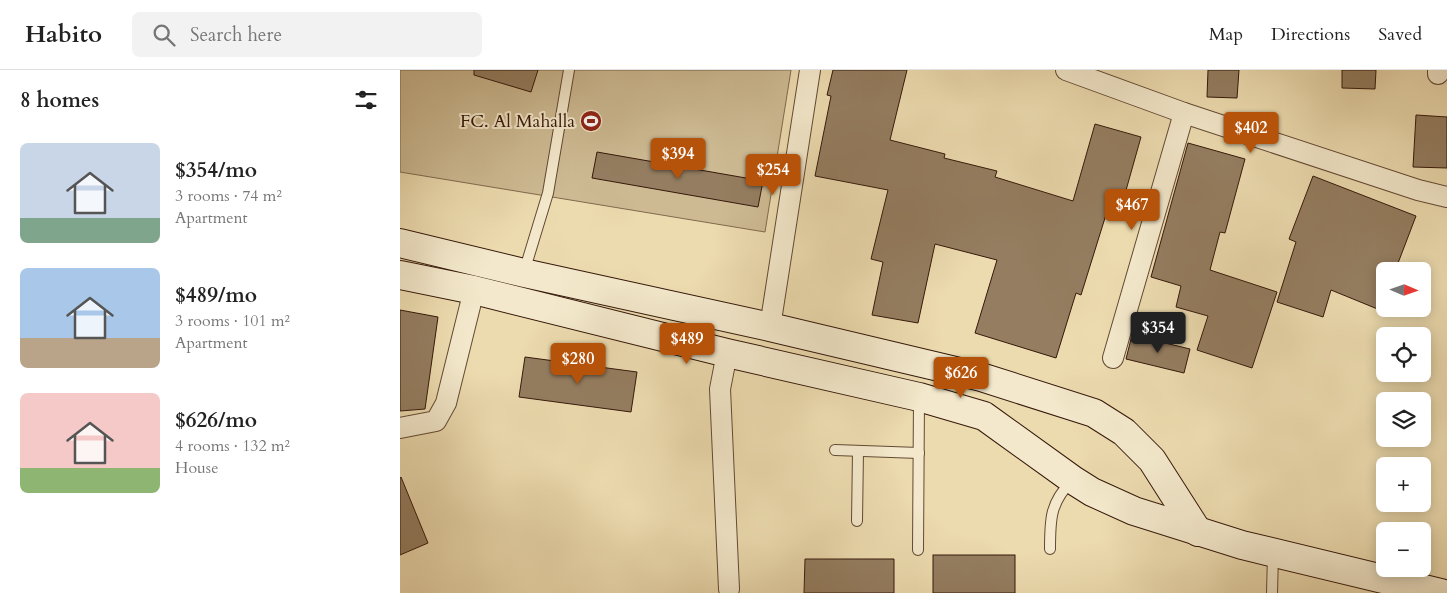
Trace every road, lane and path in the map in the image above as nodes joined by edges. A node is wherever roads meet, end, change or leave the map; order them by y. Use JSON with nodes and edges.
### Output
{"nodes":[{"id":1,"x":569,"y":70,"type":"edge"},
{"id":2,"x":810,"y":70,"type":"edge"},
{"id":3,"x":1066,"y":70,"type":"edge"},
{"id":4,"x":1184,"y":114,"type":"junction"},
{"id":5,"x":1447,"y":197,"type":"edge"},
{"id":6,"x":400,"y":242,"type":"edge"},
{"id":7,"x":524,"y":273,"type":"junction"},
{"id":8,"x":400,"y":275,"type":"edge"},
{"id":9,"x":474,"y":290,"type":"junction"},
{"id":10,"x":770,"y":327,"type":"junction"},
{"id":11,"x":727,"y":353,"type":"junction"},
{"id":12,"x":1114,"y":358,"type":"dead end"},
{"id":13,"x":981,"y":377,"type":"junction"},
{"id":14,"x":919,"y":397,"type":"junction"},
{"id":15,"x":984,"y":416,"type":"junction"},
{"id":16,"x":400,"y":428,"type":"edge"},
{"id":17,"x":835,"y":450,"type":"dead end"},
{"id":18,"x":858,"y":451,"type":"junction"},
{"id":19,"x":919,"y":453,"type":"junction"},
{"id":20,"x":1073,"y":480,"type":"junction"},
{"id":21,"x":857,"y":521,"type":"dead end"},
{"id":22,"x":1198,"y":532,"type":"junction"},
{"id":23,"x":1050,"y":549,"type":"dead end"},
{"id":24,"x":918,"y":550,"type":"dead end"},
{"id":25,"x":1273,"y":553,"type":"junction"},
{"id":26,"x":729,"y":588,"type":"dead end"},
{"id":27,"x":1272,"y":593,"type":"edge"},
{"id":28,"x":1441,"y":593,"type":"edge"}],
"edges":[{"from":1,"to":7,"type":"lane"},
{"from":2,"to":10,"type":"street"},
{"from":3,"to":4,"type":"street"},
{"from":4,"to":5,"type":"street"},
{"from":4,"to":12,"type":"street"},
{"from":6,"to":7,"type":"street"},
{"from":7,"to":10,"type":"street"},
{"from":8,"to":9,"type":"street"},
{"from":9,"to":11,"type":"street"},
{"from":9,"to":16,"type":"street"},
{"from":10,"to":13,"type":"street"},
{"from":11,"to":14,"type":"street"},
{"from":11,"to":26,"type":"street"},
{"from":13,"to":15,"type":"street"},
{"from":13,"to":22,"type":"street"},
{"from":14,"to":15,"type":"street"},
{"from":14,"to":19,"type":"lane"},
{"from":15,"to":20,"type":"street"},
{"from":17,"to":18,"type":"lane"},
{"from":18,"to":19,"type":"lane"},
{"from":18,"to":21,"type":"lane"},
{"from":19,"to":24,"type":"lane"},
{"from":20,"to":22,"type":"street"},
{"from":20,"to":23,"type":"lane"},
{"from":22,"to":25,"type":"street"},
{"from":25,"to":27,"type":"lane"},
{"from":25,"to":28,"type":"street"}]}
